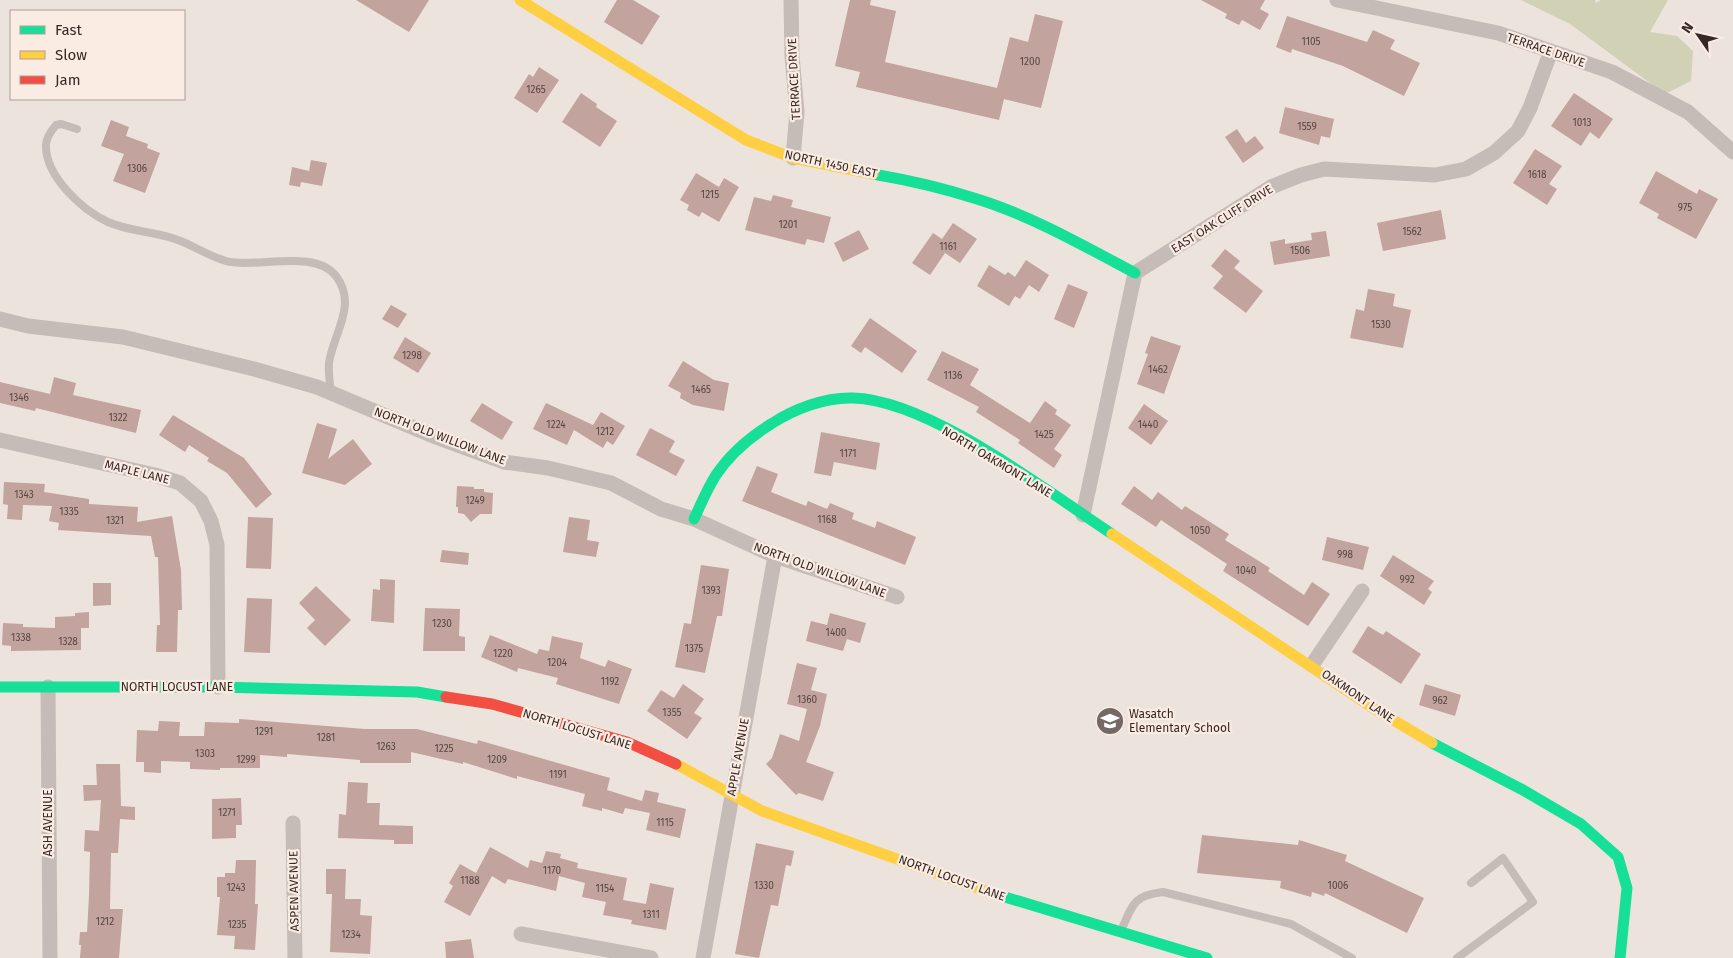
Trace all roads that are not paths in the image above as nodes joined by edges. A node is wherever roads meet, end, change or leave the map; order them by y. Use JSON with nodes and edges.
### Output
{"nodes":[{"id":1,"x":520,"y":0,"type":"edge"},
{"id":2,"x":791,"y":0,"type":"edge"},
{"id":3,"x":1337,"y":0,"type":"edge"},
{"id":4,"x":1551,"y":50,"type":"junction"},
{"id":5,"x":76,"y":130,"type":"dead end"},
{"id":6,"x":1733,"y":152,"type":"edge"},
{"id":7,"x":793,"y":158,"type":"junction"},
{"id":8,"x":1135,"y":273,"type":"junction"},
{"id":9,"x":0,"y":319,"type":"edge"},
{"id":10,"x":331,"y":393,"type":"junction"},
{"id":11,"x":0,"y":440,"type":"edge"},
{"id":12,"x":1083,"y":515,"type":"junction"},
{"id":13,"x":694,"y":519,"type":"junction"},
{"id":14,"x":775,"y":556,"type":"junction"},
{"id":15,"x":1362,"y":591,"type":"dead end"},
{"id":16,"x":897,"y":597,"type":"dead end"},
{"id":17,"x":1312,"y":665,"type":"junction"},
{"id":18,"x":0,"y":687,"type":"edge"},
{"id":19,"x":48,"y":687,"type":"junction"},
{"id":20,"x":218,"y":687,"type":"junction"},
{"id":21,"x":732,"y":794,"type":"junction"},
{"id":22,"x":293,"y":824,"type":"dead end"},
{"id":23,"x":1471,"y":883,"type":"dead end"},
{"id":24,"x":1120,"y":933,"type":"junction"},
{"id":25,"x":520,"y":934,"type":"dead end"},
{"id":26,"x":50,"y":958,"type":"edge"},
{"id":27,"x":295,"y":958,"type":"edge"},
{"id":28,"x":651,"y":958,"type":"edge"},
{"id":29,"x":703,"y":958,"type":"edge"},
{"id":30,"x":1207,"y":958,"type":"edge"},
{"id":31,"x":1352,"y":958,"type":"edge"},
{"id":32,"x":1457,"y":958,"type":"edge"},
{"id":33,"x":1620,"y":958,"type":"edge"}],
"edges":[{"from":1,"to":7,"type":"street","name":"NORTH 1450 EAST"},
{"from":2,"to":7,"type":"street","name":"TERRACE DRIVE"},
{"from":3,"to":4,"type":"street","name":"TERRACE DRIVE"},
{"from":4,"to":6,"type":"street","name":"TERRACE DRIVE"},
{"from":4,"to":8,"type":"street","name":"EAST OAK CLIFF DRIVE"},
{"from":5,"to":10,"type":"lane"},
{"from":7,"to":8,"type":"street","name":"NORTH 1450 EAST"},
{"from":8,"to":12,"type":"street"},
{"from":9,"to":10,"type":"street","name":"NORTH OLD WILLOW LANE"},
{"from":10,"to":13,"type":"street","name":"NORTH OLD WILLOW LANE"},
{"from":11,"to":20,"type":"street","name":"MAPLE LANE"},
{"from":12,"to":13,"type":"street","name":"NORTH OAKMONT LANE"},
{"from":12,"to":17,"type":"street","name":"OAKMONT LANE"},
{"from":13,"to":14,"type":"street","name":"NORTH OLD WILLOW LANE"},
{"from":14,"to":16,"type":"street","name":"NORTH OLD WILLOW LANE"},
{"from":14,"to":21,"type":"street","name":"APPLE AVENUE"},
{"from":15,"to":17,"type":"street"},
{"from":17,"to":33,"type":"street","name":"OAKMONT LANE"},
{"from":18,"to":19,"type":"street","name":"NORTH LOCUST LANE"},
{"from":19,"to":20,"type":"street","name":"NORTH LOCUST LANE"},
{"from":19,"to":26,"type":"street","name":"ASH AVENUE"},
{"from":20,"to":21,"type":"street","name":"NORTH LOCUST LANE"},
{"from":21,"to":24,"type":"street","name":"NORTH LOCUST LANE"},
{"from":21,"to":29,"type":"street","name":"APPLE AVENUE"},
{"from":22,"to":27,"type":"street","name":"ASPEN AVENUE"},
{"from":23,"to":32,"type":"lane"},
{"from":24,"to":30,"type":"street","name":"NORTH LOCUST LANE"},
{"from":24,"to":31,"type":"lane"},
{"from":25,"to":28,"type":"street"}]}
